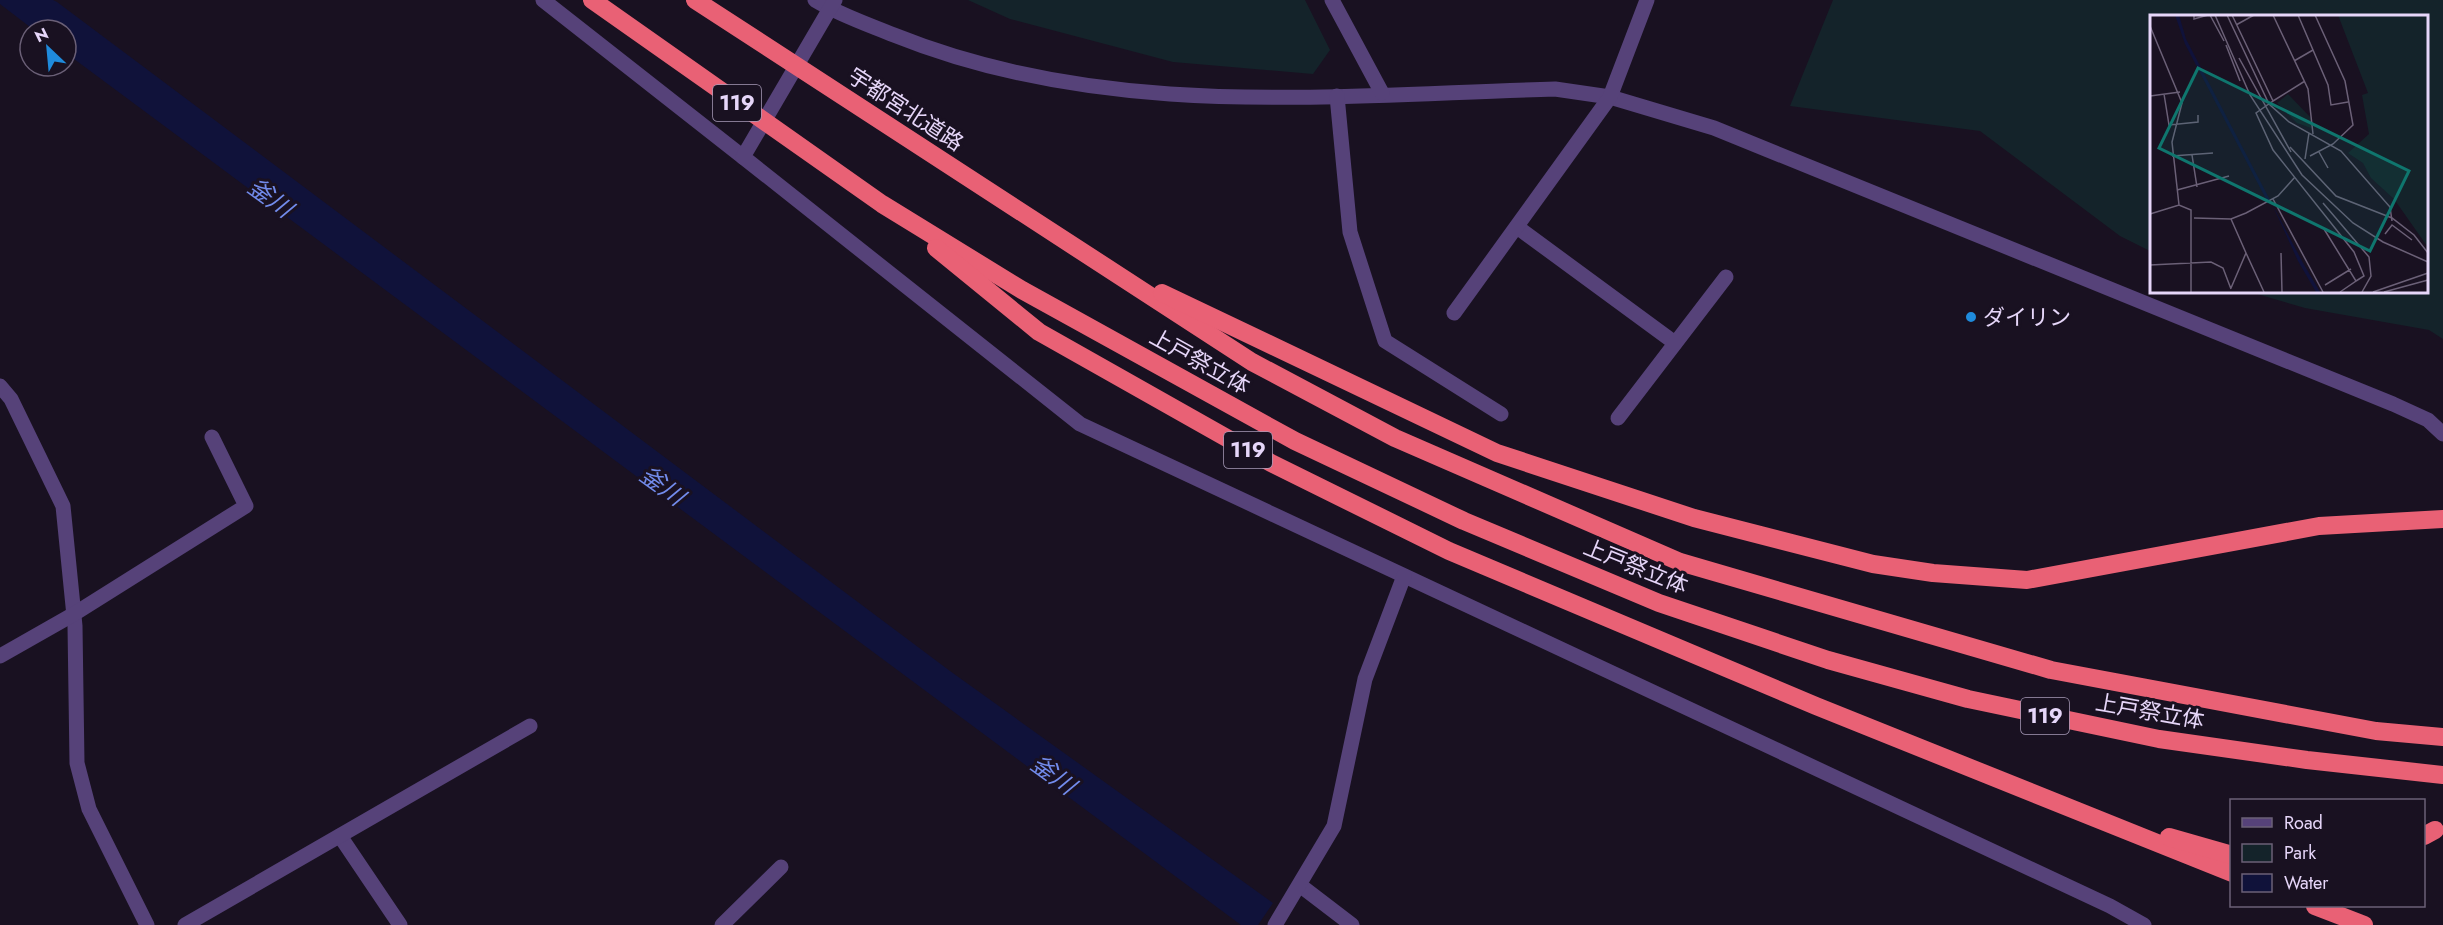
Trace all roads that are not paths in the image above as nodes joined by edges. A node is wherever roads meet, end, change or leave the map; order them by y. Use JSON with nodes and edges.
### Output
{"nodes":[{"id":1,"x":543,"y":0,"type":"edge"},
{"id":2,"x":592,"y":0,"type":"edge"},
{"id":3,"x":695,"y":0,"type":"edge"},
{"id":4,"x":815,"y":0,"type":"edge"},
{"id":5,"x":1332,"y":0,"type":"edge"},
{"id":6,"x":1647,"y":0,"type":"edge"},
{"id":7,"x":833,"y":5,"type":"edge"},
{"id":8,"x":1382,"y":93,"type":"junction"},
{"id":9,"x":1337,"y":96,"type":"junction"},
{"id":10,"x":1610,"y":97,"type":"junction"},
{"id":11,"x":743,"y":157,"type":"junction"},
{"id":12,"x":882,"y":204,"type":"junction"},
{"id":13,"x":1517,"y":227,"type":"junction"},
{"id":14,"x":1090,"y":259,"type":"junction"},
{"id":15,"x":1726,"y":278,"type":"dead end"},
{"id":16,"x":1454,"y":313,"type":"dead end"},
{"id":17,"x":1676,"y":343,"type":"junction"},
{"id":18,"x":0,"y":386,"type":"edge"},
{"id":19,"x":1501,"y":414,"type":"dead end"},
{"id":20,"x":1618,"y":418,"type":"dead end"},
{"id":21,"x":2443,"y":434,"type":"edge"},
{"id":22,"x":212,"y":437,"type":"dead end"},
{"id":23,"x":2443,"y":519,"type":"edge"},
{"id":24,"x":1404,"y":576,"type":"junction"},
{"id":25,"x":74,"y":614,"type":"junction"},
{"id":26,"x":0,"y":656,"type":"edge"},
{"id":27,"x":530,"y":726,"type":"dead end"},
{"id":28,"x":2443,"y":737,"type":"edge"},
{"id":29,"x":2443,"y":776,"type":"edge"},
{"id":30,"x":2066,"y":808,"type":"junction"},
{"id":31,"x":340,"y":836,"type":"junction"},
{"id":32,"x":2230,"y":854,"type":"edge"},
{"id":33,"x":781,"y":867,"type":"dead end"},
{"id":34,"x":2230,"y":872,"type":"edge"},
{"id":35,"x":1297,"y":891,"type":"junction"},
{"id":36,"x":2318,"y":907,"type":"edge"},
{"id":37,"x":147,"y":925,"type":"edge"},
{"id":38,"x":185,"y":925,"type":"edge"},
{"id":39,"x":400,"y":925,"type":"edge"},
{"id":40,"x":722,"y":925,"type":"edge"},
{"id":41,"x":1275,"y":925,"type":"edge"},
{"id":42,"x":1352,"y":925,"type":"edge"},
{"id":43,"x":2144,"y":925,"type":"edge"},
{"id":44,"x":2364,"y":925,"type":"edge"}],
"edges":[{"from":1,"to":11,"type":"street"},
{"from":2,"to":12,"type":"highway","number":"119"},
{"from":3,"to":14,"type":"highway","name":"宇都宮北道路","number":"119"},
{"from":4,"to":7,"type":"street"},
{"from":5,"to":8,"type":"street"},
{"from":6,"to":10,"type":"street"},
{"from":7,"to":9,"type":"street"},
{"from":7,"to":11,"type":"street"},
{"from":8,"to":9,"type":"street"},
{"from":8,"to":10,"type":"street"},
{"from":9,"to":19,"type":"street"},
{"from":10,"to":13,"type":"street"},
{"from":10,"to":21,"type":"street"},
{"from":11,"to":24,"type":"street"},
{"from":12,"to":29,"type":"highway","name":"上戸祭立体","number":"119"},
{"from":12,"to":30,"type":"highway","number":"119"},
{"from":13,"to":16,"type":"street"},
{"from":13,"to":17,"type":"street"},
{"from":14,"to":23,"type":"highway","number":"119"},
{"from":14,"to":28,"type":"highway","name":"上戸祭立体","number":"119"},
{"from":15,"to":17,"type":"street"},
{"from":17,"to":20,"type":"street"},
{"from":18,"to":25,"type":"street"},
{"from":22,"to":25,"type":"street"},
{"from":24,"to":35,"type":"street"},
{"from":24,"to":43,"type":"street"},
{"from":25,"to":26,"type":"street"},
{"from":25,"to":37,"type":"street"},
{"from":27,"to":31,"type":"street"},
{"from":30,"to":32,"type":"highway","number":"119"},
{"from":30,"to":34,"type":"highway","number":"119"},
{"from":31,"to":38,"type":"street"},
{"from":31,"to":39,"type":"street"},
{"from":33,"to":40,"type":"street"},
{"from":35,"to":41,"type":"street"},
{"from":35,"to":42,"type":"street"},
{"from":36,"to":44,"type":"highway"}]}
